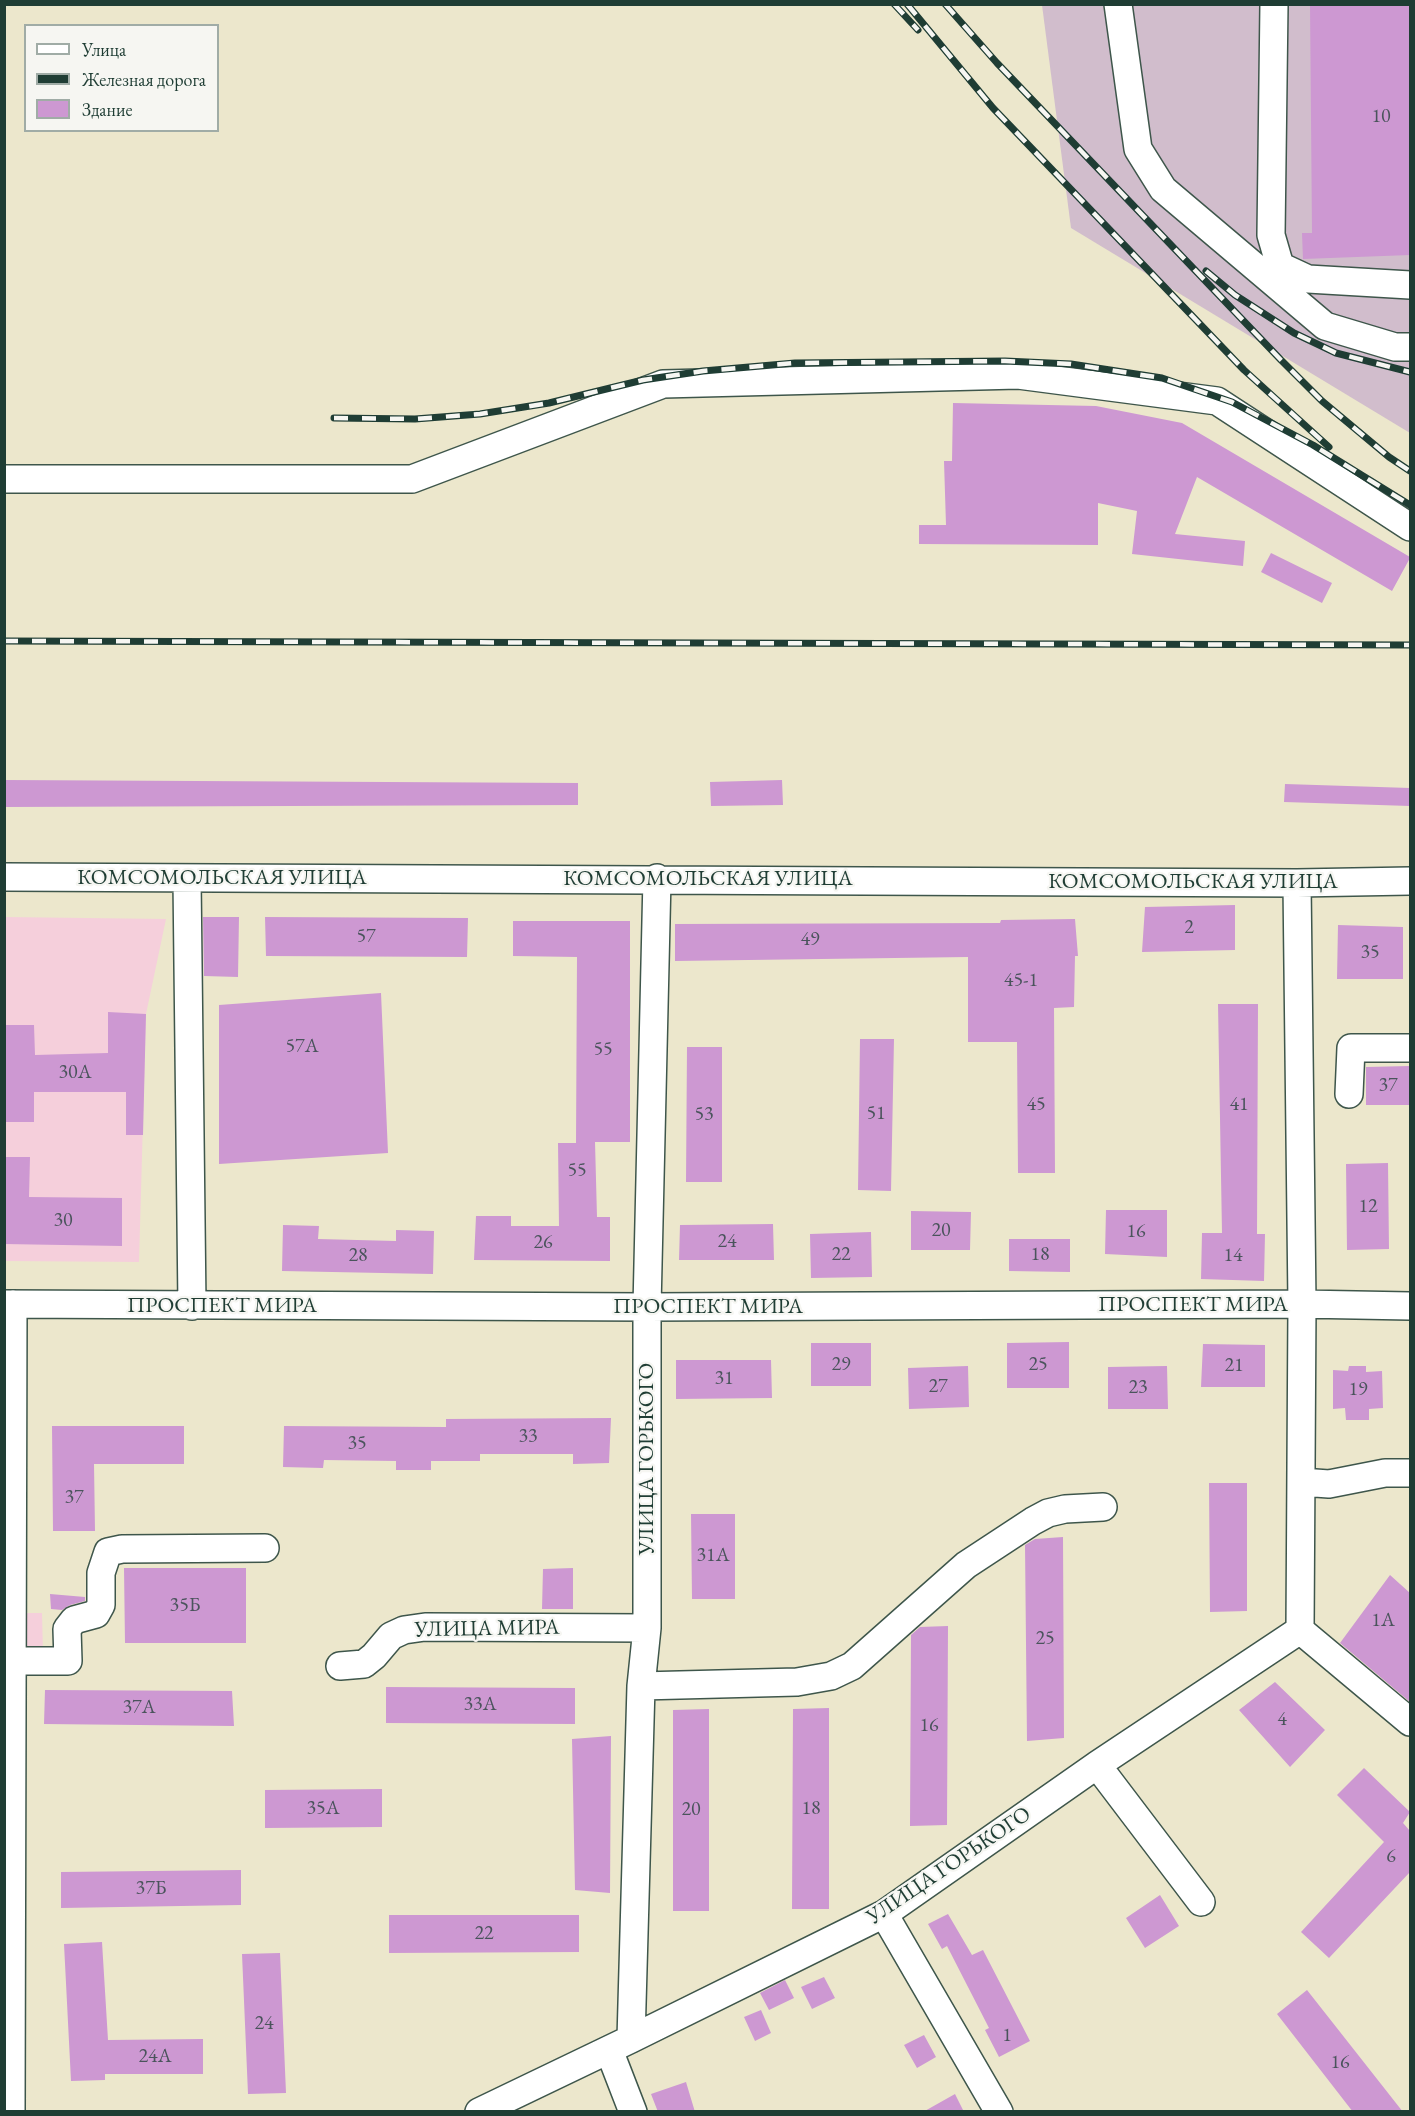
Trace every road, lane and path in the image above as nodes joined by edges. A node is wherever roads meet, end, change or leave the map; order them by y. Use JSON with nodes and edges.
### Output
{"nodes":[{"id":1,"x":1118,"y":4,"type":"edge"},
{"id":2,"x":1274,"y":4,"type":"edge"},
{"id":3,"x":1410,"y":285,"type":"edge"},
{"id":4,"x":1410,"y":346,"type":"edge"},
{"id":5,"x":4,"y":479,"type":"edge"},
{"id":6,"x":1410,"y":527,"type":"edge"},
{"id":7,"x":4,"y":877,"type":"edge"},
{"id":8,"x":657,"y":878,"type":"junction"},
{"id":9,"x":188,"y":879,"type":"junction"},
{"id":10,"x":1410,"y":881,"type":"edge"},
{"id":11,"x":1296,"y":883,"type":"junction"},
{"id":12,"x":1410,"y":1048,"type":"edge"},
{"id":13,"x":1349,"y":1094,"type":"dead end"},
{"id":14,"x":9,"y":1304,"type":"edge"},
{"id":15,"x":1302,"y":1304,"type":"junction"},
{"id":16,"x":192,"y":1306,"type":"junction"},
{"id":17,"x":1410,"y":1306,"type":"edge"},
{"id":18,"x":647,"y":1307,"type":"junction"},
{"id":19,"x":1410,"y":1473,"type":"edge"},
{"id":20,"x":1301,"y":1482,"type":"junction"},
{"id":21,"x":1103,"y":1506,"type":"dead end"},
{"id":22,"x":265,"y":1548,"type":"dead end"},
{"id":23,"x":8,"y":1570,"type":"edge"},
{"id":24,"x":647,"y":1628,"type":"junction"},
{"id":25,"x":1300,"y":1630,"type":"junction"},
{"id":26,"x":12,"y":1661,"type":"junction"},
{"id":27,"x":340,"y":1666,"type":"dead end"},
{"id":28,"x":641,"y":1686,"type":"junction"},
{"id":29,"x":1410,"y":1722,"type":"edge"},
{"id":30,"x":1097,"y":1765,"type":"junction"},
{"id":31,"x":1201,"y":1902,"type":"dead end"},
{"id":32,"x":884,"y":1914,"type":"junction"},
{"id":33,"x":8,"y":2022,"type":"edge"},
{"id":34,"x":620,"y":2044,"type":"junction"},
{"id":35,"x":11,"y":2112,"type":"edge"},
{"id":36,"x":479,"y":2112,"type":"edge"},
{"id":37,"x":633,"y":2112,"type":"edge"},
{"id":38,"x":999,"y":2112,"type":"edge"}],
"edges":[{"from":1,"to":4,"type":"street"},
{"from":2,"to":3,"type":"street"},
{"from":5,"to":6,"type":"street"},
{"from":7,"to":9,"type":"street","name":"КОМСОМОЛЬСКАЯ УЛИЦА"},
{"from":8,"to":9,"type":"street","name":"КОМСОМОЛЬСКАЯ УЛИЦА"},
{"from":8,"to":11,"type":"street","name":"КОМСОМОЛЬСКАЯ УЛИЦА"},
{"from":8,"to":18,"type":"street","name":"УЛИЦА ГОРЬКОГО"},
{"from":9,"to":16,"type":"street"},
{"from":10,"to":11,"type":"street","name":"КОМСОМОЛЬСКАЯ УЛИЦА"},
{"from":11,"to":15,"type":"street"},
{"from":12,"to":13,"type":"street"},
{"from":14,"to":16,"type":"street","name":"ПРОСПЕКТ МИРА"},
{"from":14,"to":23,"type":"street"},
{"from":15,"to":17,"type":"street","name":"ПРОСПЕКТ МИРА"},
{"from":15,"to":18,"type":"street","name":"ПРОСПЕКТ МИРА"},
{"from":15,"to":20,"type":"street"},
{"from":16,"to":18,"type":"street","name":"ПРОСПЕКТ МИРА"},
{"from":18,"to":24,"type":"street","name":"УЛИЦА ГОРЬКОГО"},
{"from":19,"to":20,"type":"street"},
{"from":20,"to":25,"type":"street"},
{"from":21,"to":28,"type":"street"},
{"from":22,"to":26,"type":"street"},
{"from":23,"to":26,"type":"street"},
{"from":24,"to":27,"type":"street","name":"УЛИЦА МИРА"},
{"from":24,"to":28,"type":"street","name":"УЛИЦА ГОРЬКОГО"},
{"from":25,"to":29,"type":"street"},
{"from":25,"to":30,"type":"street","name":"УЛИЦА ГОРЬКОГО"},
{"from":26,"to":33,"type":"street"},
{"from":28,"to":34,"type":"street","name":"УЛИЦА ГОРЬКОГО"},
{"from":30,"to":31,"type":"street"},
{"from":30,"to":32,"type":"street","name":"УЛИЦА ГОРЬКОГО"},
{"from":32,"to":34,"type":"street","name":"УЛИЦА ГОРЬКОГО"},
{"from":32,"to":38,"type":"street"},
{"from":33,"to":35,"type":"street"},
{"from":34,"to":36,"type":"street","name":"УЛИЦА ГОРЬКОГО"},
{"from":34,"to":37,"type":"street"}]}
